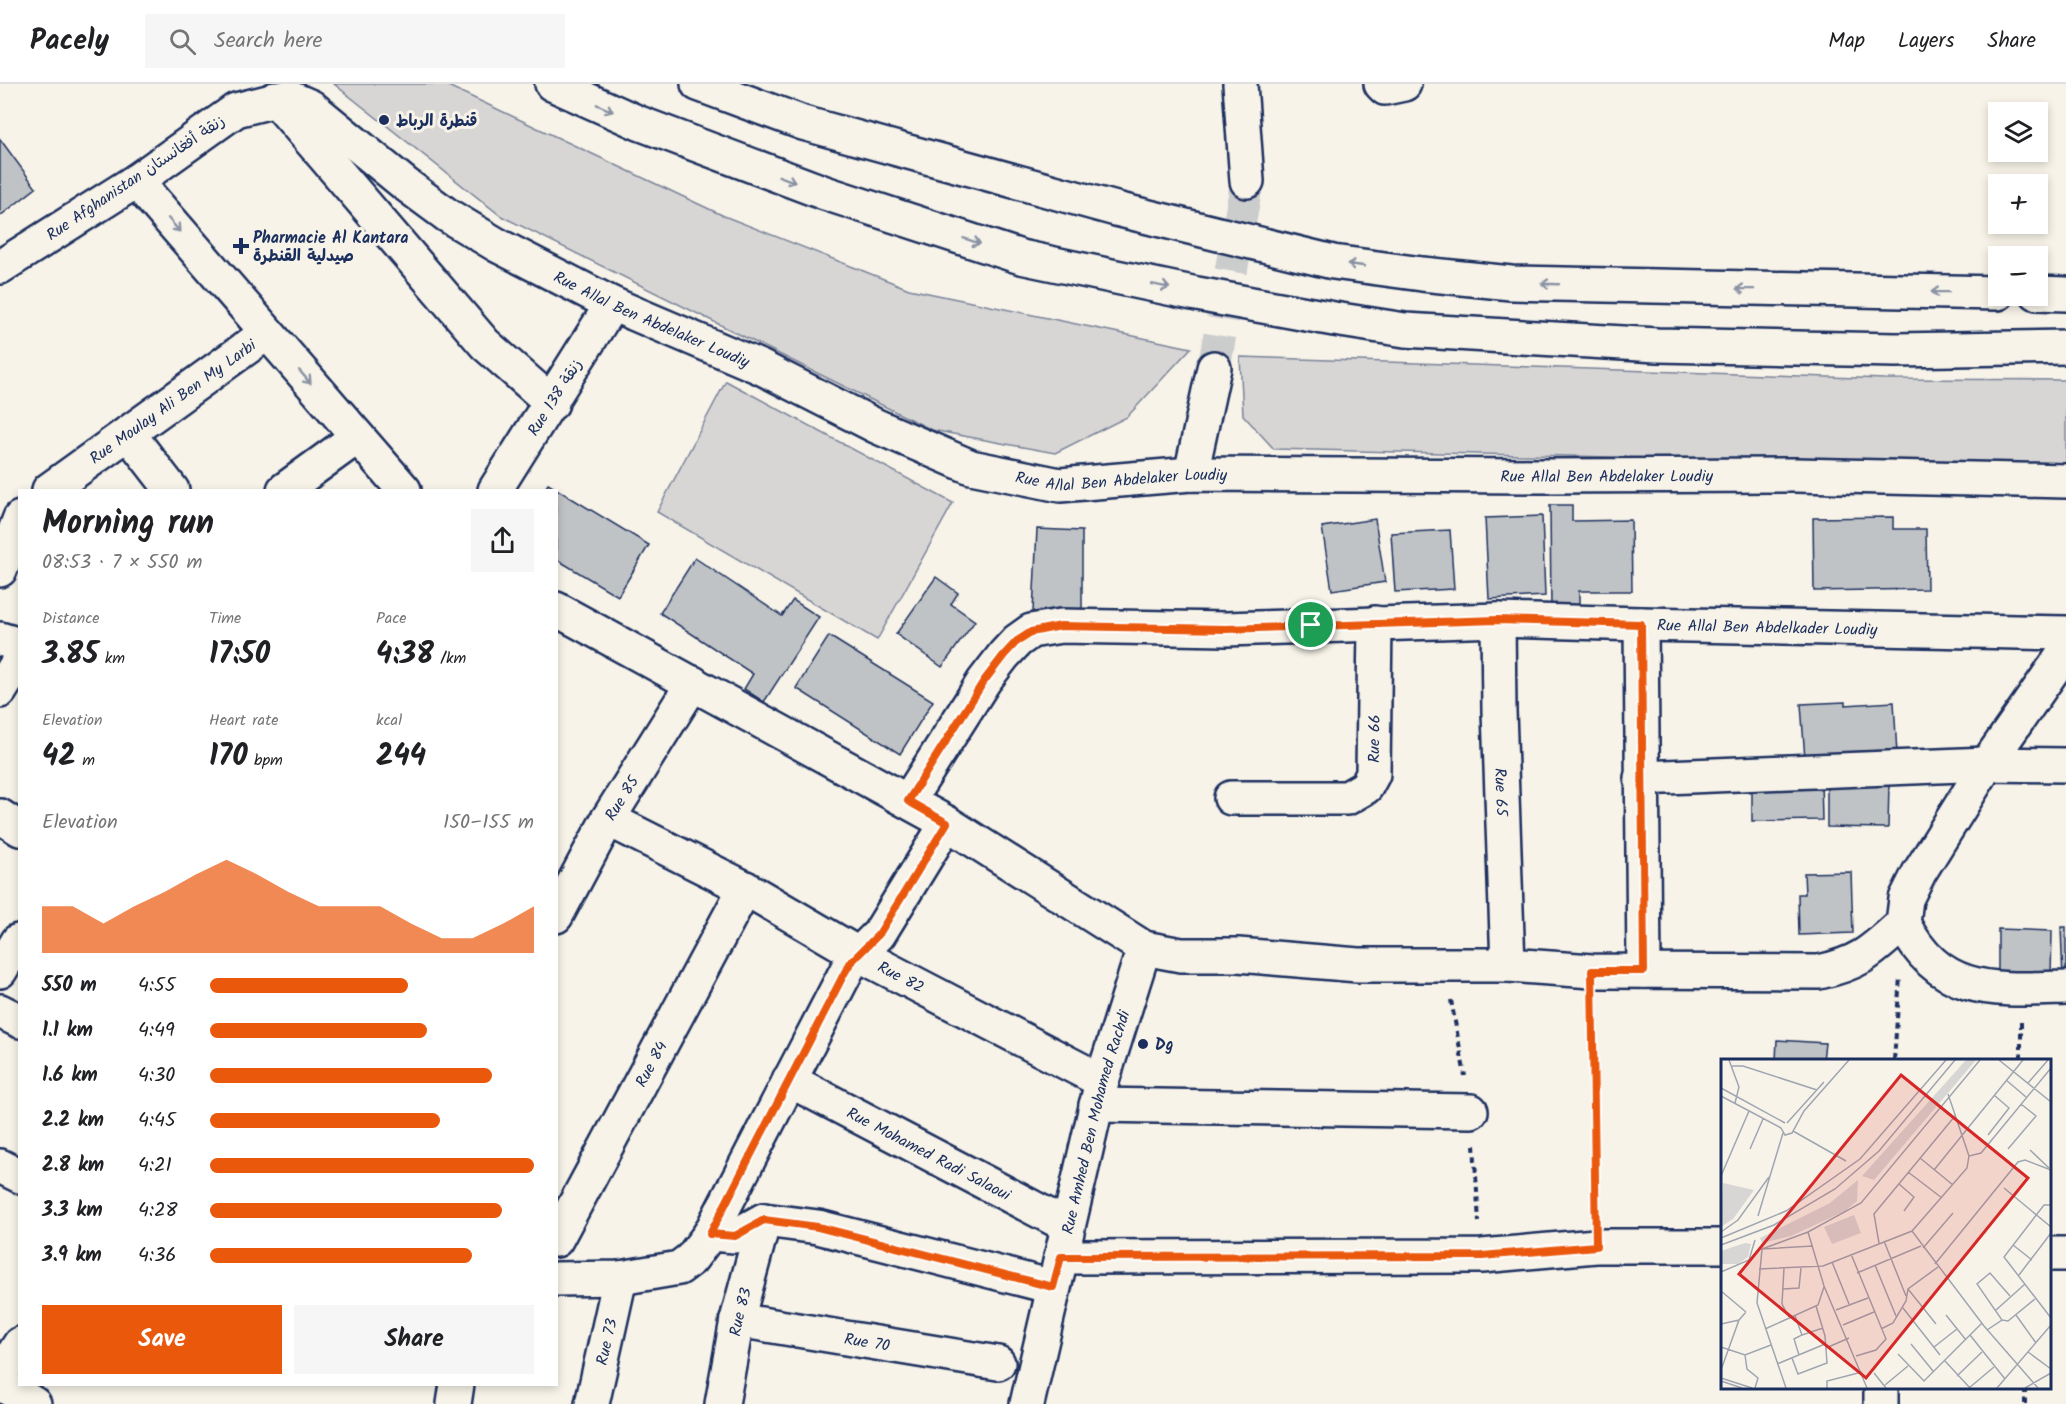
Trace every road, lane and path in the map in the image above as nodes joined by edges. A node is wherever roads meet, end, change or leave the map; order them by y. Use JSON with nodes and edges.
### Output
{"nodes":[{"id":1,"x":552,"y":84,"type":"edge"},
{"id":2,"x":698,"y":84,"type":"edge"},
{"id":3,"x":1240,"y":84,"type":"edge"},
{"id":4,"x":1381,"y":84,"type":"edge"},
{"id":5,"x":1404,"y":84,"type":"edge"},
{"id":6,"x":275,"y":99,"type":"junction"},
{"id":7,"x":136,"y":181,"type":"junction"},
{"id":8,"x":1247,"y":181,"type":"tunnel mouth"},
{"id":9,"x":0,"y":267,"type":"edge"},
{"id":10,"x":1988,"y":293,"type":"edge"},
{"id":11,"x":2048,"y":293,"type":"edge"},
{"id":12,"x":2066,"y":294,"type":"edge"},
{"id":13,"x":612,"y":304,"type":"junction"},
{"id":14,"x":267,"y":333,"type":"junction"},
{"id":15,"x":2066,"y":347,"type":"edge"},
{"id":16,"x":1214,"y":368,"type":"tunnel mouth"},
{"id":17,"x":552,"y":403,"type":"junction"},
{"id":18,"x":128,"y":433,"type":"junction"},
{"id":19,"x":357,"y":437,"type":"junction"},
{"id":20,"x":1191,"y":474,"type":"junction"},
{"id":21,"x":2066,"y":481,"type":"edge"},
{"id":22,"x":50,"y":489,"type":"edge"},
{"id":23,"x":171,"y":489,"type":"edge"},
{"id":24,"x":285,"y":489,"type":"edge"},
{"id":25,"x":403,"y":489,"type":"edge"},
{"id":26,"x":496,"y":489,"type":"edge"},
{"id":27,"x":18,"y":523,"type":"edge"},
{"id":28,"x":0,"y":570,"type":"edge"},
{"id":29,"x":558,"y":610,"type":"edge"},
{"id":30,"x":1497,"y":620,"type":"junction"},
{"id":31,"x":1375,"y":623,"type":"junction"},
{"id":32,"x":1641,"y":624,"type":"junction"},
{"id":33,"x":2066,"y":633,"type":"edge"},
{"id":34,"x":0,"y":639,"type":"edge"},
{"id":35,"x":18,"y":644,"type":"edge"},
{"id":36,"x":2066,"y":651,"type":"edge"},
{"id":37,"x":18,"y":662,"type":"edge"},
{"id":38,"x":693,"y":683,"type":"junction"},
{"id":39,"x":0,"y":691,"type":"edge"},
{"id":40,"x":1987,"y":764,"type":"junction"},
{"id":41,"x":2066,"y":765,"type":"edge"},
{"id":42,"x":1641,"y":778,"type":"junction"},
{"id":43,"x":1231,"y":798,"type":"dead end"},
{"id":44,"x":908,"y":801,"type":"junction"},
{"id":45,"x":0,"y":816,"type":"edge"},
{"id":46,"x":609,"y":819,"type":"junction"},
{"id":47,"x":947,"y":823,"type":"junction"},
{"id":48,"x":18,"y":828,"type":"edge"},
{"id":49,"x":745,"y":888,"type":"junction"},
{"id":50,"x":558,"y":912,"type":"edge"},
{"id":51,"x":1903,"y":923,"type":"junction"},
{"id":52,"x":18,"y":941,"type":"edge"},
{"id":53,"x":1144,"y":948,"type":"junction"},
{"id":54,"x":858,"y":954,"type":"junction"},
{"id":55,"x":1508,"y":965,"type":"junction"},
{"id":56,"x":0,"y":971,"type":"edge"},
{"id":57,"x":1592,"y":971,"type":"junction"},
{"id":58,"x":1644,"y":971,"type":"junction"},
{"id":59,"x":1900,"y":981,"type":"dead end"},
{"id":60,"x":2066,"y":988,"type":"edge"},
{"id":61,"x":0,"y":1011,"type":"edge"},
{"id":62,"x":2021,"y":1018,"type":"dead end"},
{"id":63,"x":18,"y":1020,"type":"edge"},
{"id":64,"x":1894,"y":1059,"type":"edge"},
{"id":65,"x":2021,"y":1059,"type":"edge"},
{"id":66,"x":789,"y":1080,"type":"junction"},
{"id":67,"x":1099,"y":1093,"type":"junction"},
{"id":68,"x":1471,"y":1111,"type":"dead end"},
{"id":69,"x":0,"y":1166,"type":"edge"},
{"id":70,"x":18,"y":1175,"type":"edge"},
{"id":71,"x":764,"y":1220,"type":"junction"},
{"id":72,"x":710,"y":1234,"type":"junction"},
{"id":73,"x":558,"y":1236,"type":"edge"},
{"id":74,"x":1596,"y":1246,"type":"junction"},
{"id":75,"x":1721,"y":1246,"type":"edge"},
{"id":76,"x":1061,"y":1257,"type":"junction"},
{"id":77,"x":620,"y":1278,"type":"junction"},
{"id":78,"x":558,"y":1279,"type":"edge"},
{"id":79,"x":737,"y":1320,"type":"junction"},
{"id":80,"x":998,"y":1363,"type":"dead end"},
{"id":81,"x":0,"y":1383,"type":"edge"},
{"id":82,"x":457,"y":1386,"type":"edge"},
{"id":83,"x":34,"y":1404,"type":"edge"},
{"id":84,"x":454,"y":1404,"type":"edge"},
{"id":85,"x":592,"y":1404,"type":"edge"},
{"id":86,"x":722,"y":1404,"type":"edge"},
{"id":87,"x":1027,"y":1404,"type":"edge"}],
"edges":[{"from":1,"to":15,"type":"main road","one_way":true},
{"from":10,"to":2,"type":"main road","one_way":true},
{"from":3,"to":8,"type":"main road"},
{"from":4,"to":5,"type":"main road"},
{"from":6,"to":7,"type":"main road","name":"Rue Afghanistan زنقة أفغانستان"},
{"from":6,"to":13,"type":"main road","name":"Rue Allal Ben Abdelaker Loudiy"},
{"from":6,"to":17,"type":"main road"},
{"from":7,"to":9,"type":"main road","name":"Rue Afghanistan زنقة أفغانستان"},
{"from":7,"to":14,"type":"main road","one_way":true},
{"from":11,"to":12,"type":"main road"},
{"from":13,"to":17,"type":"main road","name":"Rue 138 زنقة"},
{"from":13,"to":20,"type":"main road","name":"Rue Allal Ben Abdelaker Loudiy"},
{"from":14,"to":18,"type":"main road","name":"Rue Moulay Ali Ben My Larbi"},
{"from":14,"to":19,"type":"main road","one_way":true},
{"from":16,"to":20,"type":"main road"},
{"from":17,"to":26,"type":"main road","name":"Rue 138 زنقة"},
{"from":18,"to":22,"type":"main road","name":"Rue Moulay Ali Ben My Larbi"},
{"from":18,"to":23,"type":"main road"},
{"from":19,"to":24,"type":"main road"},
{"from":19,"to":25,"type":"main road"},
{"from":20,"to":21,"type":"main road","name":"Rue Allal Ben Abdelaker Loudiy"},
{"from":27,"to":28,"type":"main road"},
{"from":29,"to":38,"type":"main road"},
{"from":30,"to":31,"type":"main road","name":"Rue Allal Ben Abdelkader Loudiy"},
{"from":30,"to":32,"type":"main road","name":"Rue Allal Ben Abdelkader Loudiy"},
{"from":30,"to":55,"type":"main road","name":"Rue 65"},
{"from":31,"to":43,"type":"main road","name":"Rue 66"},
{"from":31,"to":44,"type":"main road","name":"Rue Allal Ben Abdelkader Loudiy"},
{"from":32,"to":33,"type":"main road","name":"Rue Allal Ben Abdelkader Loudiy"},
{"from":32,"to":42,"type":"main road"},
{"from":34,"to":35,"type":"main road"},
{"from":36,"to":40,"type":"main road"},
{"from":37,"to":39,"type":"main road"},
{"from":38,"to":44,"type":"main road"},
{"from":38,"to":46,"type":"main road","name":"Rue 85"},
{"from":40,"to":41,"type":"main road"},
{"from":40,"to":42,"type":"main road"},
{"from":40,"to":51,"type":"main road"},
{"from":42,"to":58,"type":"main road"},
{"from":44,"to":47,"type":"main road"},
{"from":45,"to":48,"type":"main road"},
{"from":46,"to":49,"type":"main road","name":"Rue 82"},
{"from":46,"to":50,"type":"main road","name":"Rue 85"},
{"from":47,"to":53,"type":"main road"},
{"from":47,"to":54,"type":"main road"},
{"from":49,"to":54,"type":"main road","name":"Rue 82"},
{"from":49,"to":73,"type":"main road","name":"Rue 84"},
{"from":51,"to":58,"type":"main road"},
{"from":51,"to":60,"type":"main road"},
{"from":52,"to":56,"type":"main road"},
{"from":53,"to":55,"type":"main road"},
{"from":53,"to":67,"type":"main road","name":"Rue Amhed Ben Mohamed Rachdi"},
{"from":54,"to":66,"type":"main road"},
{"from":54,"to":67,"type":"main road","name":"Rue 82"},
{"from":55,"to":57,"type":"main road"},
{"from":57,"to":58,"type":"main road"},
{"from":57,"to":74,"type":"path"},
{"from":59,"to":64,"type":"path"},
{"from":61,"to":63,"type":"main road"},
{"from":62,"to":65,"type":"path"},
{"from":66,"to":72,"type":"main road"},
{"from":66,"to":76,"type":"main road","name":"Rue Mohamed Radi Salaoui"},
{"from":67,"to":68,"type":"main road"},
{"from":67,"to":76,"type":"main road","name":"Rue Amhed Ben Mohamed Rachdi"},
{"from":69,"to":70,"type":"main road"},
{"from":71,"to":72,"type":"main road"},
{"from":71,"to":76,"type":"main road"},
{"from":71,"to":79,"type":"main road","name":"Rue 83"},
{"from":72,"to":77,"type":"main road"},
{"from":74,"to":75,"type":"main road","name":"Rue Mohamed Radi Salaoui"},
{"from":74,"to":76,"type":"main road","name":"Rue Mohamed Radi Salaoui"},
{"from":76,"to":87,"type":"main road","name":"Rue Amhed Ben Mohamed Rachdi"},
{"from":77,"to":78,"type":"main road"},
{"from":77,"to":85,"type":"main road","name":"Rue 73"},
{"from":79,"to":80,"type":"main road","name":"Rue 70"},
{"from":79,"to":86,"type":"main road","name":"Rue 83"},
{"from":81,"to":83,"type":"main road"},
{"from":82,"to":84,"type":"main road"}]}
